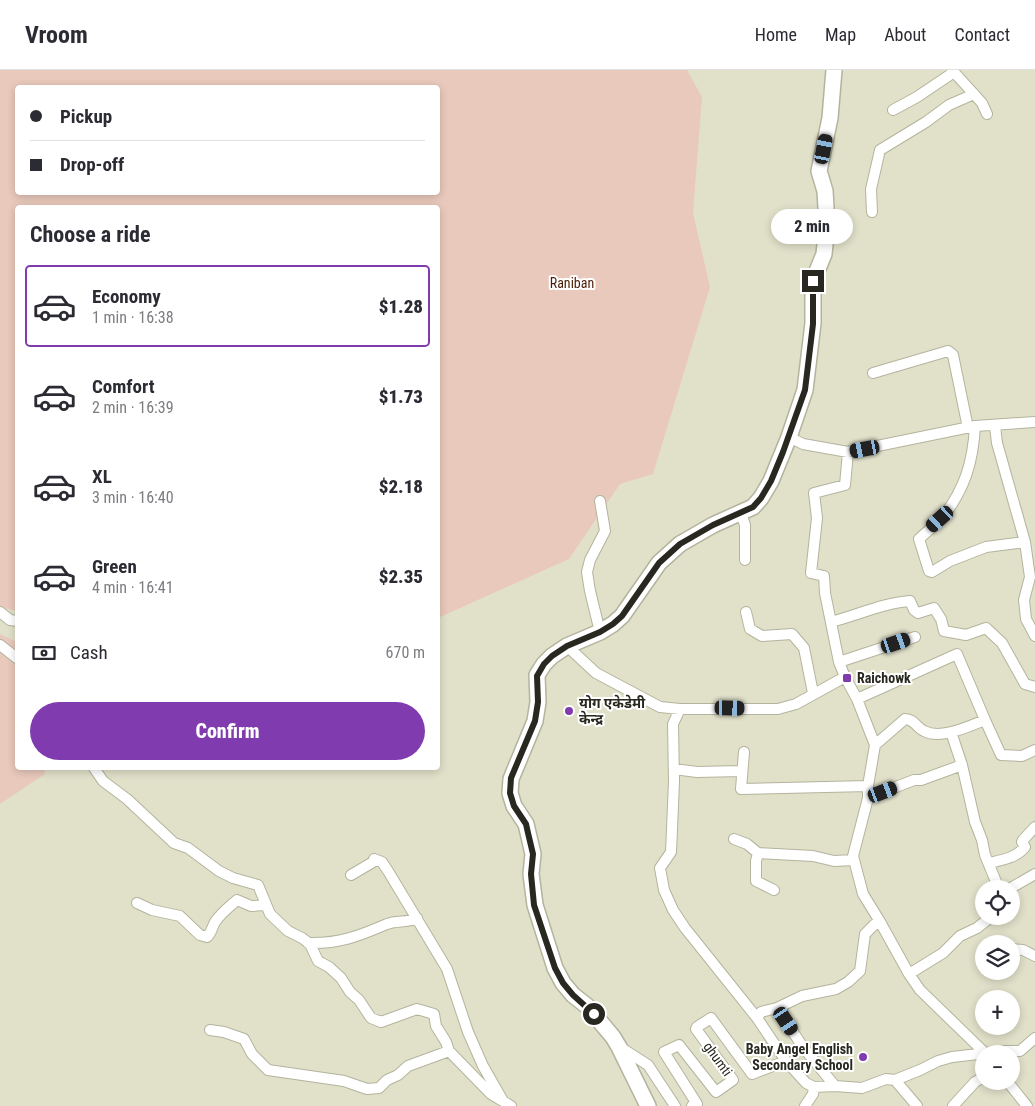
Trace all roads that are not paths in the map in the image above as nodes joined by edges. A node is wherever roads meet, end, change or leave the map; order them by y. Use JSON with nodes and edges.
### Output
{"nodes":[{"id":1,"x":834,"y":70,"type":"edge"},
{"id":2,"x":953,"y":71,"type":"edge"},
{"id":3,"x":974,"y":94,"type":"junction"},
{"id":4,"x":893,"y":110,"type":"dead end"},
{"id":5,"x":987,"y":114,"type":"dead end"},
{"id":6,"x":872,"y":212,"type":"dead end"},
{"id":7,"x":873,"y":373,"type":"dead end"},
{"id":8,"x":1035,"y":422,"type":"edge"},
{"id":9,"x":995,"y":426,"type":"junction"},
{"id":10,"x":972,"y":427,"type":"junction"},
{"id":11,"x":789,"y":437,"type":"junction"},
{"id":12,"x":848,"y":452,"type":"junction"},
{"id":13,"x":600,"y":501,"type":"dead end"},
{"id":14,"x":741,"y":514,"type":"junction"},
{"id":15,"x":1025,"y":542,"type":"junction"},
{"id":16,"x":745,"y":560,"type":"dead end"},
{"id":17,"x":0,"y":612,"type":"edge"},
{"id":18,"x":746,"y":612,"type":"dead end"},
{"id":19,"x":15,"y":621,"type":"edge"},
{"id":20,"x":831,"y":622,"type":"junction"},
{"id":21,"x":600,"y":632,"type":"junction"},
{"id":22,"x":1035,"y":636,"type":"edge"},
{"id":23,"x":915,"y":637,"type":"dead end"},
{"id":24,"x":0,"y":645,"type":"edge"},
{"id":25,"x":567,"y":646,"type":"junction"},
{"id":26,"x":15,"y":658,"type":"edge"},
{"id":27,"x":839,"y":662,"type":"junction"},
{"id":28,"x":845,"y":677,"type":"junction"},
{"id":29,"x":1035,"y":687,"type":"edge"},
{"id":30,"x":813,"y":693,"type":"junction"},
{"id":31,"x":857,"y":699,"type":"junction"},
{"id":32,"x":680,"y":709,"type":"junction"},
{"id":33,"x":985,"y":720,"type":"junction"},
{"id":34,"x":951,"y":732,"type":"junction"},
{"id":35,"x":875,"y":745,"type":"junction"},
{"id":36,"x":1035,"y":750,"type":"edge"},
{"id":37,"x":744,"y":752,"type":"dead end"},
{"id":38,"x":962,"y":765,"type":"junction"},
{"id":39,"x":674,"y":769,"type":"junction"},
{"id":40,"x":95,"y":770,"type":"edge"},
{"id":41,"x":742,"y":771,"type":"junction"},
{"id":42,"x":868,"y":786,"type":"junction"},
{"id":43,"x":868,"y":798,"type":"junction"},
{"id":44,"x":1035,"y":827,"type":"edge"},
{"id":45,"x":734,"y":838,"type":"dead end"},
{"id":46,"x":758,"y":853,"type":"junction"},
{"id":47,"x":854,"y":860,"type":"junction"},
{"id":48,"x":989,"y":863,"type":"junction"},
{"id":49,"x":1035,"y":874,"type":"edge"},
{"id":50,"x":350,"y":875,"type":"dead end"},
{"id":51,"x":996,"y":880,"type":"edge"},
{"id":52,"x":1020,"y":883,"type":"edge"},
{"id":53,"x":774,"y":890,"type":"dead end"},
{"id":54,"x":137,"y":903,"type":"dead end"},
{"id":55,"x":265,"y":905,"type":"junction"},
{"id":56,"x":417,"y":918,"type":"junction"},
{"id":57,"x":879,"y":920,"type":"junction"},
{"id":58,"x":980,"y":925,"type":"edge"},
{"id":59,"x":308,"y":943,"type":"junction"},
{"id":60,"x":1020,"y":950,"type":"edge"},
{"id":61,"x":1035,"y":956,"type":"edge"},
{"id":62,"x":909,"y":974,"type":"junction"},
{"id":63,"x":777,"y":1008,"type":"junction"},
{"id":64,"x":757,"y":1018,"type":"junction"},
{"id":65,"x":210,"y":1030,"type":"dead end"},
{"id":66,"x":1035,"y":1038,"type":"edge"},
{"id":67,"x":977,"y":1045,"type":"edge"},
{"id":68,"x":620,"y":1046,"type":"junction"},
{"id":69,"x":1020,"y":1051,"type":"edge"},
{"id":70,"x":449,"y":1052,"type":"junction"},
{"id":71,"x":975,"y":1055,"type":"edge"},
{"id":72,"x":786,"y":1061,"type":"junction"},
{"id":73,"x":895,"y":1080,"type":"junction"},
{"id":74,"x":975,"y":1082,"type":"edge"},
{"id":75,"x":835,"y":1086,"type":"junction"},
{"id":76,"x":814,"y":1087,"type":"junction"},
{"id":77,"x":1015,"y":1090,"type":"edge"},
{"id":78,"x":507,"y":1104,"type":"edge"},
{"id":79,"x":648,"y":1106,"type":"edge"},
{"id":80,"x":675,"y":1106,"type":"edge"},
{"id":81,"x":692,"y":1106,"type":"edge"},
{"id":82,"x":805,"y":1106,"type":"edge"},
{"id":83,"x":917,"y":1106,"type":"edge"},
{"id":84,"x":953,"y":1106,"type":"edge"},
{"id":85,"x":1028,"y":1106,"type":"edge"}],
"edges":[{"from":1,"to":11,"type":"street"},
{"from":2,"to":3,"type":"street"},
{"from":2,"to":4,"type":"street"},
{"from":3,"to":5,"type":"street"},
{"from":3,"to":6,"type":"street"},
{"from":7,"to":10,"type":"street"},
{"from":8,"to":9,"type":"street"},
{"from":9,"to":10,"type":"street"},
{"from":9,"to":15,"type":"street"},
{"from":10,"to":12,"type":"street"},
{"from":10,"to":15,"type":"street"},
{"from":11,"to":12,"type":"street"},
{"from":11,"to":14,"type":"street"},
{"from":12,"to":20,"type":"street"},
{"from":13,"to":21,"type":"street"},
{"from":14,"to":16,"type":"street"},
{"from":14,"to":21,"type":"street"},
{"from":15,"to":22,"type":"street"},
{"from":17,"to":19,"type":"street"},
{"from":18,"to":30,"type":"street"},
{"from":20,"to":27,"type":"street"},
{"from":20,"to":29,"type":"street"},
{"from":21,"to":25,"type":"street"},
{"from":23,"to":27,"type":"street"},
{"from":24,"to":26,"type":"street"},
{"from":25,"to":32,"type":"street"},
{"from":25,"to":68,"type":"street"},
{"from":27,"to":28,"type":"street"},
{"from":28,"to":30,"type":"street"},
{"from":28,"to":31,"type":"street"},
{"from":30,"to":32,"type":"street"},
{"from":31,"to":33,"type":"street"},
{"from":31,"to":35,"type":"street"},
{"from":32,"to":39,"type":"street"},
{"from":33,"to":34,"type":"street"},
{"from":33,"to":36,"type":"street"},
{"from":34,"to":35,"type":"street"},
{"from":34,"to":38,"type":"street"},
{"from":35,"to":42,"type":"street"},
{"from":37,"to":41,"type":"street"},
{"from":38,"to":43,"type":"street"},
{"from":38,"to":48,"type":"street"},
{"from":39,"to":41,"type":"street"},
{"from":39,"to":64,"type":"street"},
{"from":40,"to":55,"type":"street"},
{"from":41,"to":42,"type":"street"},
{"from":42,"to":43,"type":"street"},
{"from":43,"to":47,"type":"street"},
{"from":44,"to":48,"type":"street"},
{"from":45,"to":46,"type":"street"},
{"from":46,"to":47,"type":"street"},
{"from":46,"to":53,"type":"street"},
{"from":47,"to":57,"type":"street"},
{"from":48,"to":51,"type":"street"},
{"from":49,"to":52,"type":"street"},
{"from":50,"to":56,"type":"street"},
{"from":54,"to":55,"type":"street"},
{"from":55,"to":59,"type":"street"},
{"from":56,"to":59,"type":"street"},
{"from":56,"to":78,"type":"street"},
{"from":57,"to":62,"type":"street"},
{"from":57,"to":63,"type":"street"},
{"from":58,"to":62,"type":"street"},
{"from":59,"to":70,"type":"street"},
{"from":60,"to":61,"type":"street"},
{"from":62,"to":67,"type":"street"},
{"from":63,"to":64,"type":"street"},
{"from":63,"to":75,"type":"street"},
{"from":64,"to":72,"type":"street"},
{"from":65,"to":70,"type":"street"},
{"from":66,"to":69,"type":"street"},
{"from":68,"to":79,"type":"street"},
{"from":68,"to":80,"type":"street"},
{"from":70,"to":78,"type":"street"},
{"from":71,"to":73,"type":"street"},
{"from":72,"to":76,"type":"street"},
{"from":72,"to":81,"type":"street","name":"ghumti"},
{"from":73,"to":75,"type":"street"},
{"from":73,"to":83,"type":"street"},
{"from":74,"to":84,"type":"street"},
{"from":75,"to":76,"type":"street"},
{"from":76,"to":82,"type":"street"},
{"from":77,"to":85,"type":"street"}]}
